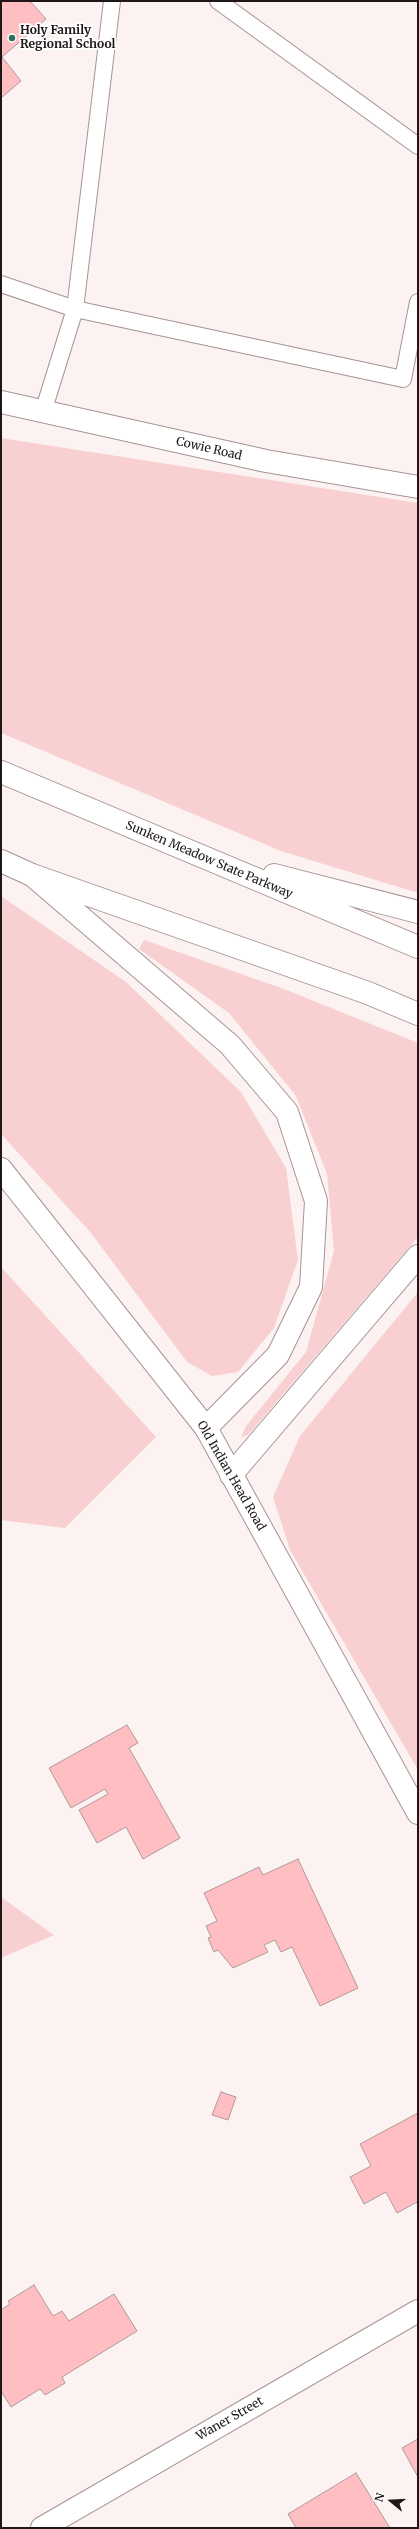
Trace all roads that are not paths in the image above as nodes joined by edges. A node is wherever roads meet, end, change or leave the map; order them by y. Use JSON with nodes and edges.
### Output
{"nodes":[{"id":1,"x":112,"y":1,"type":"edge"},
{"id":2,"x":218,"y":1,"type":"edge"},
{"id":3,"x":418,"y":146,"type":"edge"},
{"id":4,"x":1,"y":284,"type":"edge"},
{"id":5,"x":418,"y":302,"type":"edge"},
{"id":6,"x":75,"y":309,"type":"junction"},
{"id":7,"x":1,"y":402,"type":"edge"},
{"id":8,"x":43,"y":412,"type":"junction"},
{"id":9,"x":418,"y":487,"type":"edge"},
{"id":10,"x":1,"y":772,"type":"edge"},
{"id":11,"x":194,"y":854,"type":"junction"},
{"id":12,"x":1,"y":860,"type":"edge"},
{"id":13,"x":32,"y":875,"type":"junction"},
{"id":14,"x":418,"y":912,"type":"edge"},
{"id":15,"x":418,"y":946,"type":"edge"},
{"id":16,"x":418,"y":1014,"type":"edge"},
{"id":17,"x":1,"y":1169,"type":"edge"},
{"id":18,"x":418,"y":1256,"type":"edge"},
{"id":19,"x":206,"y":1428,"type":"junction"},
{"id":20,"x":231,"y":1475,"type":"junction"},
{"id":21,"x":418,"y":1812,"type":"edge"},
{"id":22,"x":418,"y":2311,"type":"edge"},
{"id":23,"x":42,"y":2528,"type":"edge"}],
"edges":[{"from":1,"to":6,"type":"lane"},
{"from":2,"to":3,"type":"lane"},
{"from":4,"to":6,"type":"lane"},
{"from":5,"to":6,"type":"lane"},
{"from":6,"to":8,"type":"lane"},
{"from":7,"to":8,"type":"main road","name":"Cowie Road"},
{"from":8,"to":9,"type":"main road","name":"Cowie Road"},
{"from":10,"to":11,"type":"main road","name":"Sunken Meadow State Parkway"},
{"from":11,"to":14,"type":"main road"},
{"from":11,"to":15,"type":"main road","name":"Sunken Meadow State Parkway"},
{"from":12,"to":13,"type":"main road"},
{"from":13,"to":16,"type":"main road"},
{"from":13,"to":19,"type":"main road"},
{"from":17,"to":19,"type":"main road","name":"Old Indian Head Road"},
{"from":18,"to":20,"type":"main road"},
{"from":19,"to":20,"type":"main road","name":"Old Indian Head Road"},
{"from":20,"to":21,"type":"main road","name":"Old Indian Head Road"},
{"from":22,"to":23,"type":"main road","name":"Waner Street"}]}
